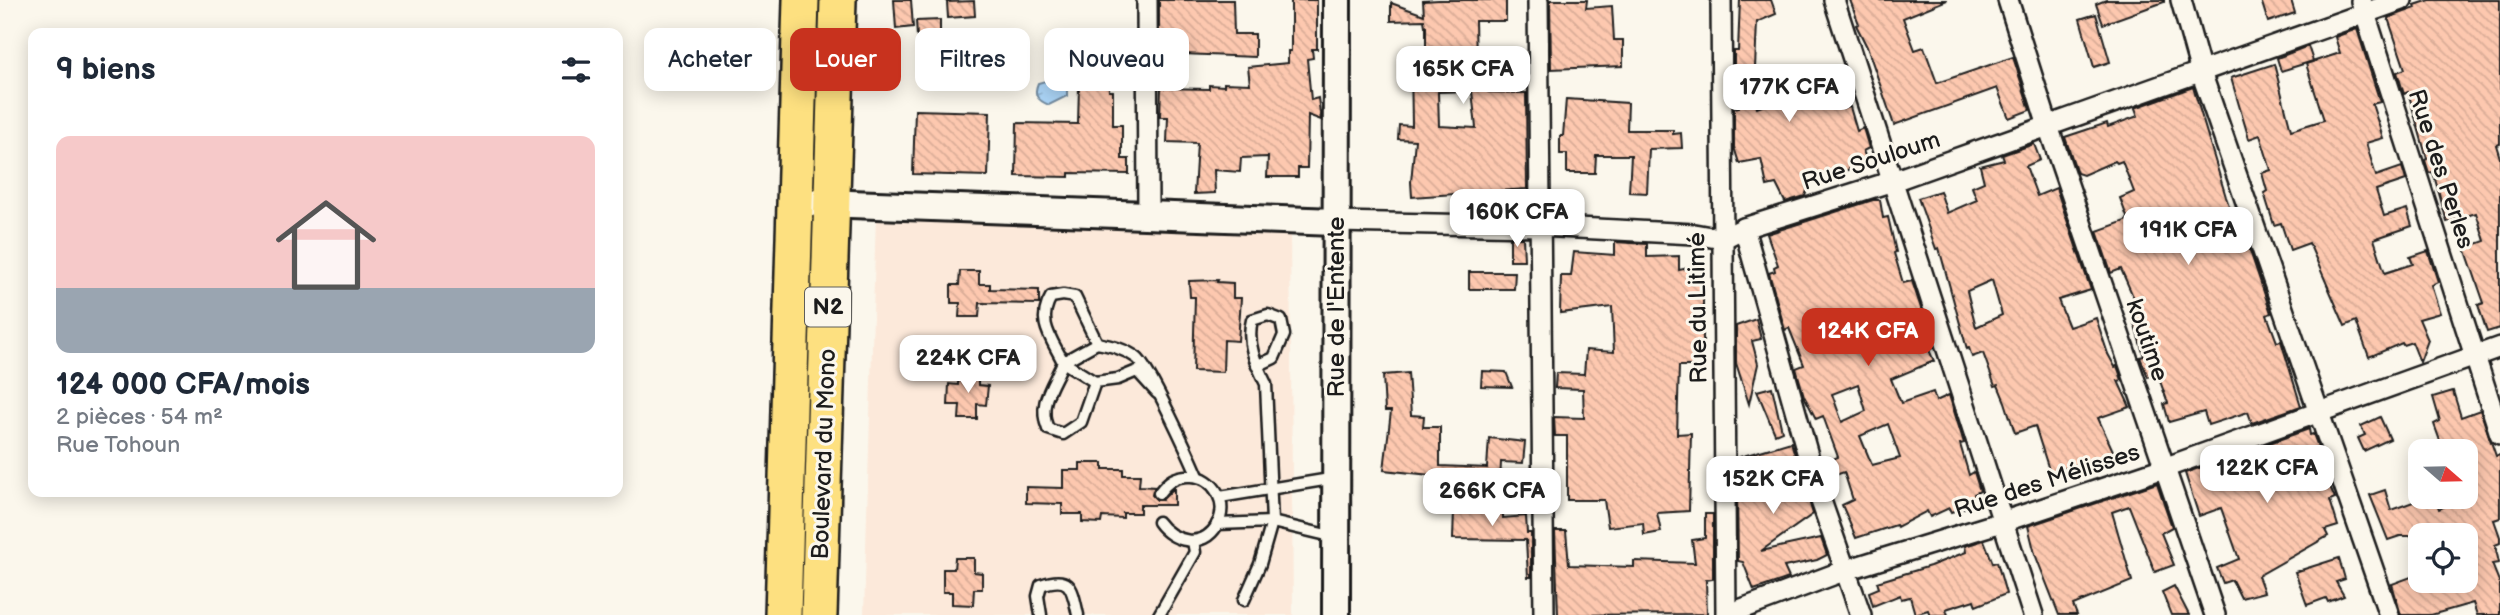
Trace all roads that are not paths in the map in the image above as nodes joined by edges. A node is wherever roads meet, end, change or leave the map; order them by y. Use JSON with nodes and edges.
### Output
{"nodes":[{"id":1,"x":801,"y":0,"type":"edge"},
{"id":2,"x":838,"y":0,"type":"edge"},
{"id":3,"x":1147,"y":0,"type":"edge"},
{"id":4,"x":1337,"y":0,"type":"edge"},
{"id":5,"x":1538,"y":0,"type":"edge"},
{"id":6,"x":1721,"y":0,"type":"edge"},
{"id":7,"x":1835,"y":0,"type":"edge"},
{"id":8,"x":2008,"y":0,"type":"edge"},
{"id":9,"x":2181,"y":0,"type":"edge"},
{"id":10,"x":2402,"y":0,"type":"edge"},
{"id":11,"x":2363,"y":6,"type":"edge"},
{"id":12,"x":2201,"y":72,"type":"junction"},
{"id":13,"x":2048,"y":126,"type":"junction"},
{"id":14,"x":1893,"y":181,"type":"junction"},
{"id":15,"x":796,"y":202,"type":"junction"},
{"id":16,"x":831,"y":203,"type":"junction"},
{"id":17,"x":1148,"y":216,"type":"junction"},
{"id":18,"x":1335,"y":222,"type":"junction"},
{"id":19,"x":1539,"y":226,"type":"junction"},
{"id":20,"x":1744,"y":228,"type":"junction"},
{"id":21,"x":1722,"y":239,"type":"junction"},
{"id":22,"x":1097,"y":343,"type":"junction"},
{"id":23,"x":2500,"y":347,"type":"edge"},
{"id":24,"x":2476,"y":357,"type":"junction"},
{"id":25,"x":1063,"y":362,"type":"junction"},
{"id":26,"x":1257,"y":366,"type":"junction"},
{"id":27,"x":1095,"y":382,"type":"junction"},
{"id":28,"x":1157,"y":393,"type":"junction"},
{"id":29,"x":2318,"y":413,"type":"junction"},
{"id":30,"x":2500,"y":434,"type":"edge"},
{"id":31,"x":2164,"y":468,"type":"junction"},
{"id":32,"x":1198,"y":476,"type":"junction"},
{"id":33,"x":1336,"y":478,"type":"junction"},
{"id":34,"x":1269,"y":490,"type":"junction"},
{"id":35,"x":1159,"y":493,"type":"dead end"},
{"id":36,"x":1220,"y":497,"type":"junction"},
{"id":37,"x":1158,"y":522,"type":"dead end"},
{"id":38,"x":1272,"y":522,"type":"junction"},
{"id":39,"x":2002,"y":522,"type":"junction"},
{"id":40,"x":1217,"y":524,"type":"junction"},
{"id":41,"x":1336,"y":537,"type":"junction"},
{"id":42,"x":1193,"y":541,"type":"junction"},
{"id":43,"x":1846,"y":570,"type":"junction"},
{"id":44,"x":1244,"y":600,"type":"dead end"},
{"id":45,"x":783,"y":615,"type":"edge"},
{"id":46,"x":819,"y":615,"type":"edge"},
{"id":47,"x":1041,"y":615,"type":"edge"},
{"id":48,"x":1078,"y":615,"type":"edge"},
{"id":49,"x":1159,"y":615,"type":"edge"},
{"id":50,"x":1336,"y":615,"type":"edge"},
{"id":51,"x":1545,"y":615,"type":"edge"},
{"id":52,"x":1726,"y":615,"type":"edge"},
{"id":53,"x":1861,"y":615,"type":"edge"},
{"id":54,"x":2033,"y":615,"type":"edge"},
{"id":55,"x":2215,"y":615,"type":"edge"},
{"id":56,"x":2389,"y":615,"type":"edge"}],
"edges":[{"from":1,"to":15,"type":"highway","name":"Boulevard du Mono","number":"N2"},
{"from":2,"to":16,"type":"highway","name":"Boulevard du Mono","number":"N2"},
{"from":3,"to":17,"type":"street"},
{"from":4,"to":18,"type":"street","name":"Rue de l'Entente"},
{"from":5,"to":19,"type":"street"},
{"from":6,"to":21,"type":"street","name":"Rue du Litimé"},
{"from":7,"to":14,"type":"street"},
{"from":8,"to":13,"type":"street","name":"koutime"},
{"from":9,"to":12,"type":"street"},
{"from":10,"to":11,"type":"street","name":"Rue Souloum"},
{"from":11,"to":12,"type":"street","name":"Rue Souloum"},
{"from":11,"to":24,"type":"street","name":"Rue des Perles"},
{"from":12,"to":13,"type":"street","name":"Rue Souloum"},
{"from":12,"to":29,"type":"street"},
{"from":13,"to":14,"type":"street","name":"Rue Souloum"},
{"from":13,"to":31,"type":"street","name":"koutime"},
{"from":14,"to":20,"type":"street","name":"Rue Souloum"},
{"from":14,"to":39,"type":"street"},
{"from":15,"to":16,"type":"street"},
{"from":15,"to":45,"type":"highway","name":"Boulevard du Mono","number":"N2"},
{"from":16,"to":17,"type":"street"},
{"from":16,"to":46,"type":"highway","name":"Boulevard du Mono","number":"N2"},
{"from":17,"to":18,"type":"street"},
{"from":18,"to":19,"type":"street"},
{"from":18,"to":33,"type":"street","name":"Rue de l'Entente"},
{"from":19,"to":21,"type":"street"},
{"from":19,"to":51,"type":"street"},
{"from":20,"to":21,"type":"street","name":"Rue Souloum"},
{"from":20,"to":43,"type":"street"},
{"from":21,"to":52,"type":"street","name":"Rue du Litimé"},
{"from":22,"to":25,"type":"lane"},
{"from":22,"to":25,"type":"lane"},
{"from":22,"to":28,"type":"lane"},
{"from":23,"to":24,"type":"street","name":"Rue des Mélisses"},
{"from":24,"to":29,"type":"street","name":"Rue des Mélisses"},
{"from":24,"to":30,"type":"street","name":"Rue des Perles"},
{"from":25,"to":27,"type":"lane"},
{"from":25,"to":27,"type":"lane"},
{"from":26,"to":26,"type":"lane"},
{"from":26,"to":34,"type":"lane"},
{"from":27,"to":28,"type":"lane"},
{"from":28,"to":32,"type":"lane"},
{"from":29,"to":31,"type":"street","name":"Rue des Mélisses"},
{"from":29,"to":56,"type":"street"},
{"from":31,"to":39,"type":"street","name":"Rue des Mélisses"},
{"from":31,"to":55,"type":"street","name":"koutime"},
{"from":32,"to":35,"type":"lane"},
{"from":32,"to":36,"type":"lane"},
{"from":33,"to":34,"type":"lane"},
{"from":33,"to":41,"type":"street","name":"Rue de l'Entente"},
{"from":34,"to":36,"type":"lane"},
{"from":34,"to":38,"type":"lane"},
{"from":36,"to":40,"type":"lane"},
{"from":37,"to":42,"type":"lane"},
{"from":38,"to":40,"type":"lane"},
{"from":38,"to":41,"type":"lane"},
{"from":38,"to":44,"type":"lane"},
{"from":39,"to":43,"type":"street","name":"Rue des Mélisses"},
{"from":39,"to":54,"type":"street"},
{"from":40,"to":42,"type":"lane"},
{"from":41,"to":50,"type":"street","name":"Rue de l'Entente"},
{"from":42,"to":49,"type":"lane"},
{"from":43,"to":52,"type":"street","name":"Rue des Mélisses"},
{"from":43,"to":53,"type":"street"},
{"from":47,"to":48,"type":"lane"}]}
